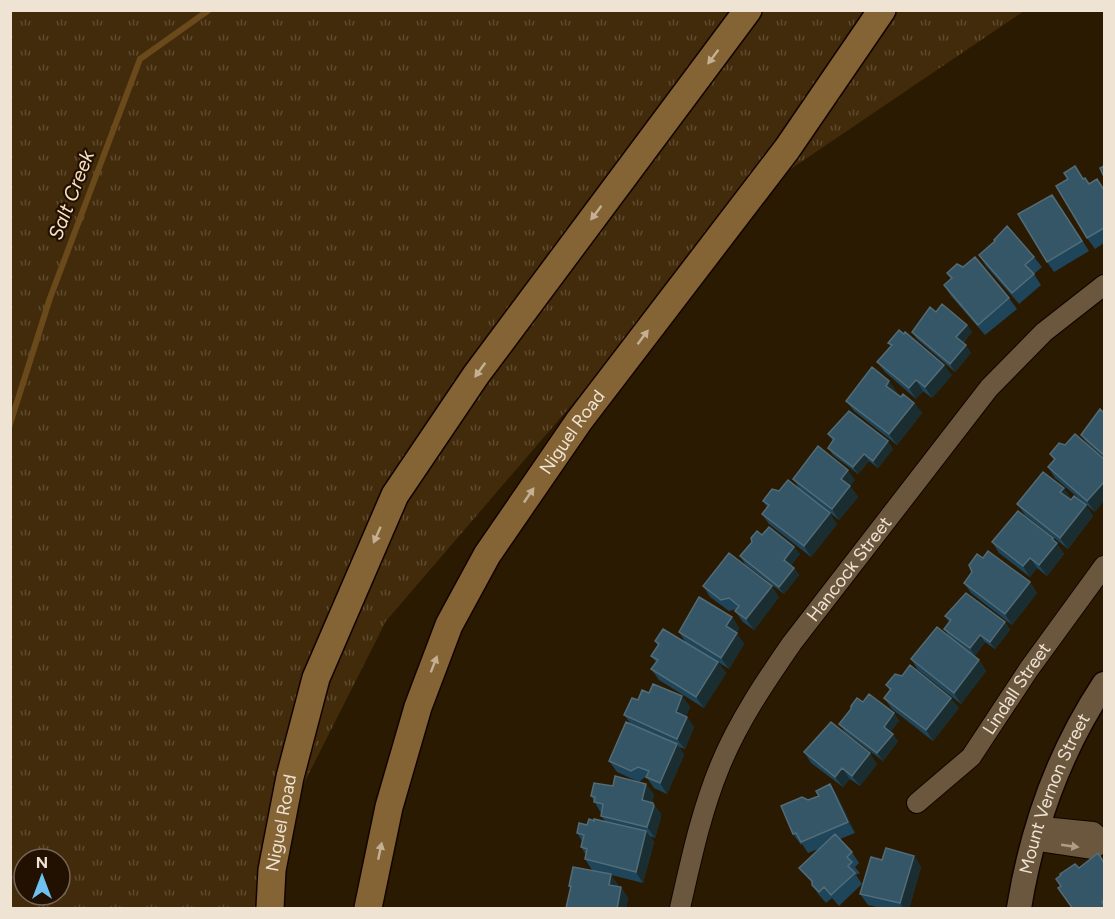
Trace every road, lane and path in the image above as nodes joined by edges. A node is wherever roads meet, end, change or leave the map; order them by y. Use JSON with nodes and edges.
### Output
{"nodes":[{"id":1,"x":748,"y":10,"type":"edge"},
{"id":2,"x":882,"y":10,"type":"edge"},
{"id":3,"x":1104,"y":285,"type":"edge"},
{"id":4,"x":1104,"y":566,"type":"edge"},
{"id":5,"x":1104,"y":684,"type":"edge"},
{"id":6,"x":917,"y":802,"type":"dead end"},
{"id":7,"x":1036,"y":832,"type":"junction"},
{"id":8,"x":1104,"y":842,"type":"edge"},
{"id":9,"x":270,"y":909,"type":"edge"},
{"id":10,"x":368,"y":909,"type":"edge"},
{"id":11,"x":680,"y":909,"type":"edge"},
{"id":12,"x":1019,"y":909,"type":"edge"}],
"edges":[{"from":1,"to":9,"type":"main road","name":"Niguel Road","one_way":true},
{"from":10,"to":2,"type":"main road","name":"Niguel Road","one_way":true},
{"from":3,"to":11,"type":"street","name":"Hancock Street"},
{"from":4,"to":6,"type":"street","name":"Lindall Street"},
{"from":5,"to":7,"type":"street","name":"Mount Vernon Street"},
{"from":7,"to":8,"type":"street"},
{"from":7,"to":12,"type":"street","name":"Mount Vernon Street"}]}
